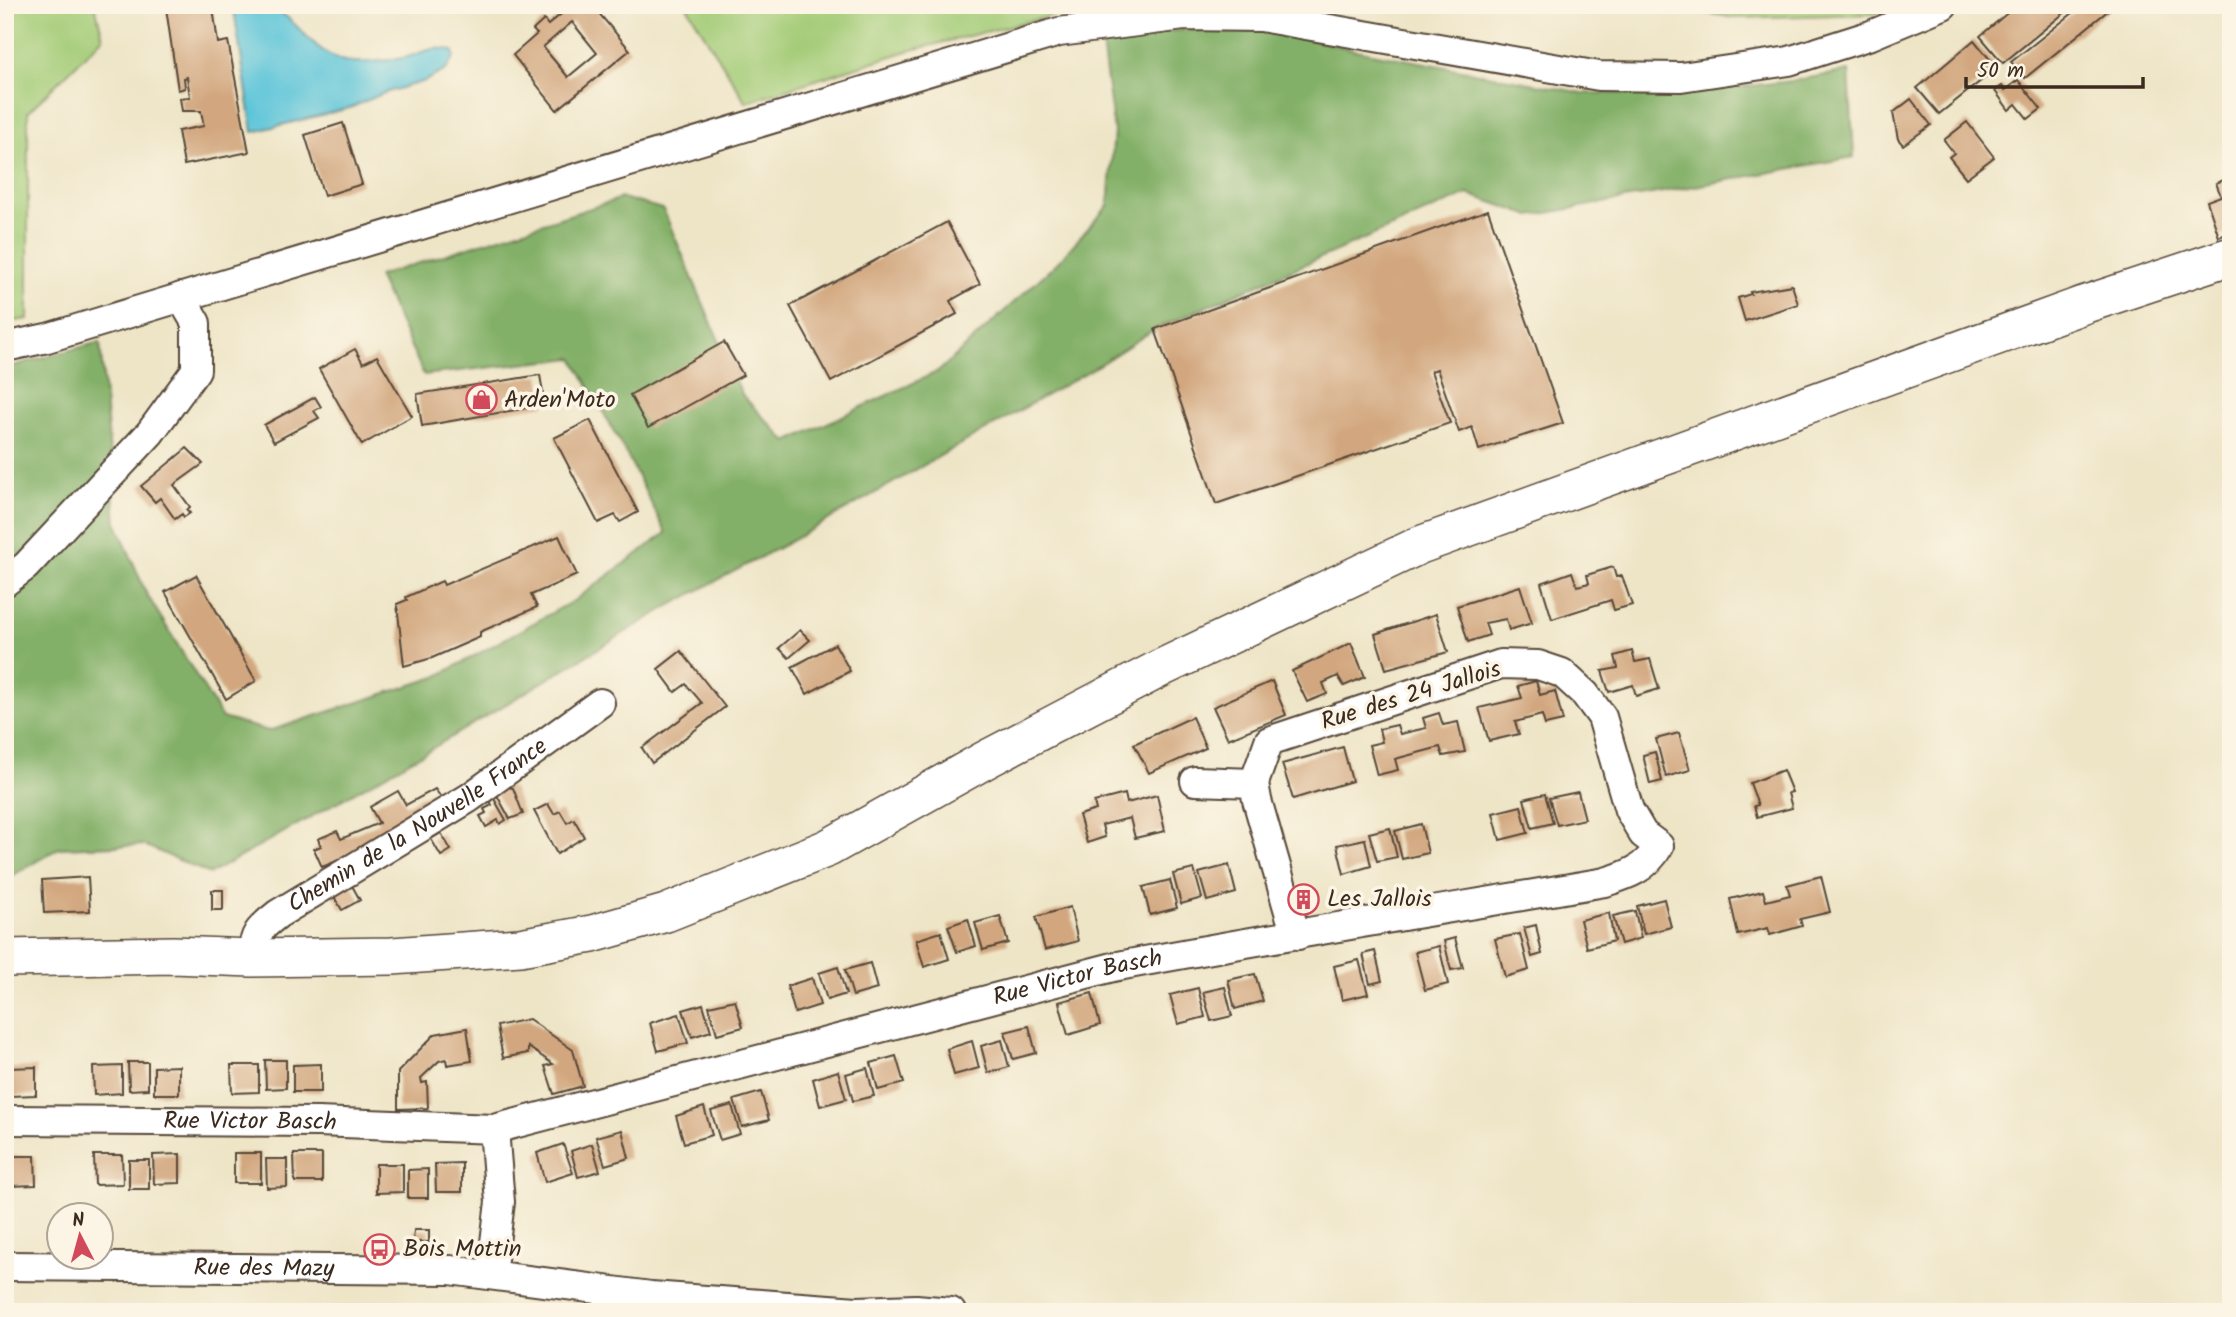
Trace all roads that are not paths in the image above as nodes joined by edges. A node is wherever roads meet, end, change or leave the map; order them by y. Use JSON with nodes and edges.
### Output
{"nodes":[{"id":1,"x":1943,"y":5,"type":"edge"},
{"id":2,"x":2231,"y":256,"type":"edge"},
{"id":3,"x":181,"y":297,"type":"junction"},
{"id":4,"x":5,"y":346,"type":"edge"},
{"id":5,"x":5,"y":582,"type":"edge"},
{"id":6,"x":600,"y":703,"type":"dead end"},
{"id":7,"x":1195,"y":781,"type":"dead end"},
{"id":8,"x":1254,"y":783,"type":"junction"},
{"id":9,"x":1659,"y":846,"type":"joint"},
{"id":10,"x":1298,"y":935,"type":"junction"},
{"id":11,"x":5,"y":958,"type":"edge"},
{"id":12,"x":253,"y":958,"type":"junction"},
{"id":13,"x":5,"y":1120,"type":"edge"},
{"id":14,"x":494,"y":1129,"type":"junction"},
{"id":15,"x":5,"y":1266,"type":"edge"},
{"id":16,"x":491,"y":1275,"type":"junction"},
{"id":17,"x":856,"y":1311,"type":"edge"},
{"id":18,"x":951,"y":1312,"type":"edge"}],
"edges":[{"from":1,"to":3,"type":"street"},
{"from":2,"to":12,"type":"main road"},
{"from":3,"to":4,"type":"street"},
{"from":3,"to":5,"type":"street"},
{"from":6,"to":12,"type":"street","name":"Chemin de la Nouvelle France"},
{"from":7,"to":8,"type":"street"},
{"from":8,"to":9,"type":"street","name":"Rue des 24 Jallois"},
{"from":8,"to":10,"type":"street"},
{"from":9,"to":10,"type":"street","name":"Rue Victor Basch"},
{"from":10,"to":14,"type":"street","name":"Rue Victor Basch"},
{"from":11,"to":12,"type":"main road"},
{"from":13,"to":14,"type":"street","name":"Rue Victor Basch"},
{"from":14,"to":16,"type":"street"},
{"from":15,"to":16,"type":"street","name":"Rue des Mazy"},
{"from":16,"to":17,"type":"street","name":"Rue des Mazy"},
{"from":17,"to":18,"type":"street","name":"Rue des Mazy"}]}
